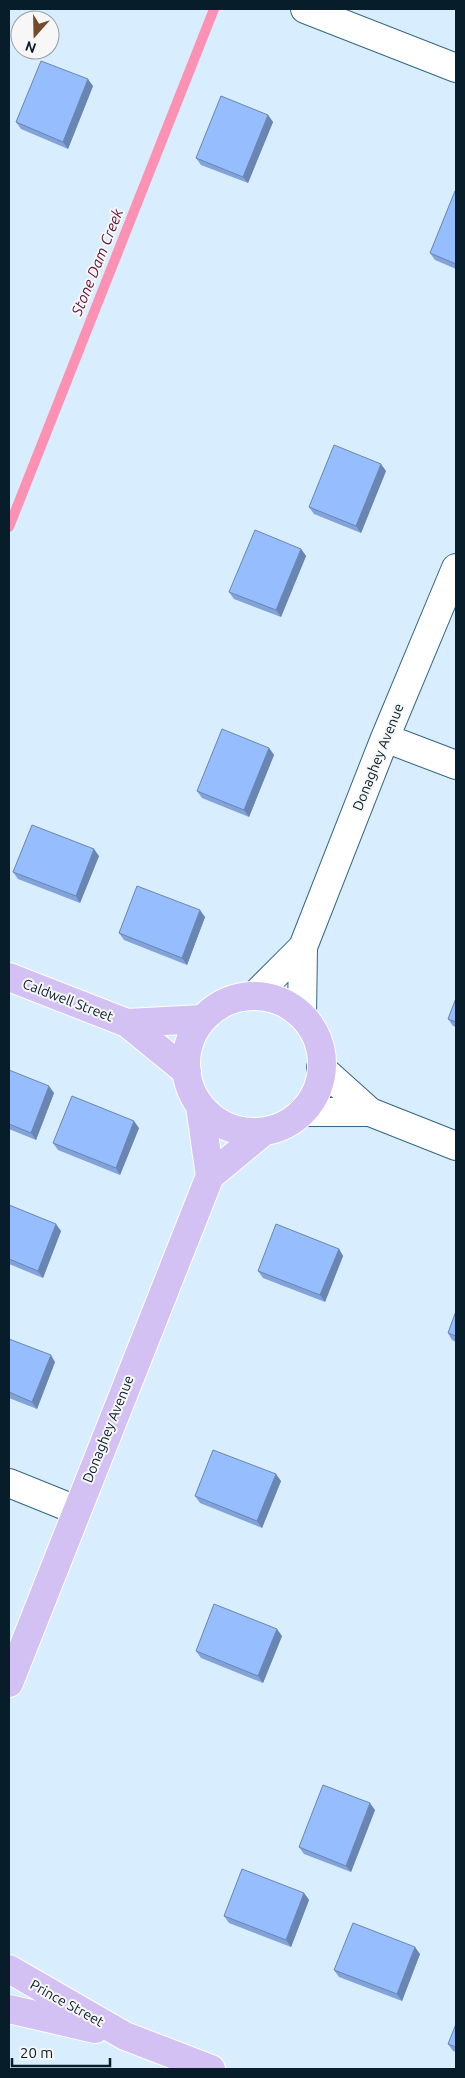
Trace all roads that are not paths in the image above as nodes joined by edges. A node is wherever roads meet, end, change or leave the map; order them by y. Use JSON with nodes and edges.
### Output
{"nodes":[{"id":1,"x":305,"y":9,"type":"edge"},
{"id":2,"x":456,"y":68,"type":"edge"},
{"id":3,"x":456,"y":568,"type":"edge"},
{"id":4,"x":385,"y":738,"type":"junction"},
{"id":5,"x":456,"y":765,"type":"edge"},
{"id":6,"x":303,"y":947,"type":"junction"},
{"id":7,"x":9,"y":977,"type":"edge"},
{"id":8,"x":254,"y":996,"type":"junction"},
{"id":9,"x":302,"y":1015,"type":"junction"},
{"id":10,"x":202,"y":1019,"type":"junction"},
{"id":11,"x":127,"y":1023,"type":"junction"},
{"id":12,"x":322,"y":1068,"type":"junction"},
{"id":13,"x":187,"y":1072,"type":"junction"},
{"id":14,"x":200,"y":1106,"type":"junction"},
{"id":15,"x":302,"y":1112,"type":"junction"},
{"id":16,"x":370,"y":1112,"type":"junction"},
{"id":17,"x":263,"y":1132,"type":"junction"},
{"id":18,"x":456,"y":1146,"type":"edge"},
{"id":19,"x":210,"y":1176,"type":"junction"},
{"id":20,"x":9,"y":1483,"type":"edge"},
{"id":21,"x":76,"y":1510,"type":"junction"},
{"id":22,"x":9,"y":1683,"type":"edge"},
{"id":23,"x":9,"y":1969,"type":"edge"},
{"id":24,"x":9,"y":2009,"type":"edge"},
{"id":25,"x":125,"y":2036,"type":"junction"},
{"id":26,"x":210,"y":2069,"type":"edge"}],
"edges":[{"from":1,"to":2,"type":"street"},
{"from":3,"to":4,"type":"street","name":"Donaghey Avenue"},
{"from":4,"to":5,"type":"street"},
{"from":4,"to":6,"type":"street","name":"Donaghey Avenue"},
{"from":6,"to":8,"type":"street","name":"Donaghey Avenue"},
{"from":6,"to":9,"type":"street","name":"Donaghey Avenue"},
{"from":7,"to":11,"type":"main road","name":"Caldwell Street"},
{"from":8,"to":9,"type":"main road"},
{"from":8,"to":10,"type":"main road"},
{"from":9,"to":12,"type":"main road"},
{"from":10,"to":11,"type":"main road","name":"Caldwell Street"},
{"from":10,"to":13,"type":"main road"},
{"from":11,"to":13,"type":"main road","name":"Caldwell Street"},
{"from":12,"to":15,"type":"main road"},
{"from":12,"to":16,"type":"street"},
{"from":13,"to":14,"type":"main road"},
{"from":14,"to":17,"type":"main road"},
{"from":14,"to":19,"type":"main road","name":"Donaghey Avenue"},
{"from":15,"to":16,"type":"street"},
{"from":15,"to":17,"type":"main road"},
{"from":16,"to":18,"type":"street"},
{"from":17,"to":19,"type":"main road","name":"Donaghey Avenue"},
{"from":19,"to":21,"type":"main road","name":"Donaghey Avenue"},
{"from":20,"to":21,"type":"street"},
{"from":21,"to":22,"type":"main road","name":"Donaghey Avenue"},
{"from":23,"to":25,"type":"main road","name":"Prince Street"},
{"from":24,"to":25,"type":"main road","name":"Prince Street"},
{"from":25,"to":26,"type":"main road","name":"Prince Street"}]}
